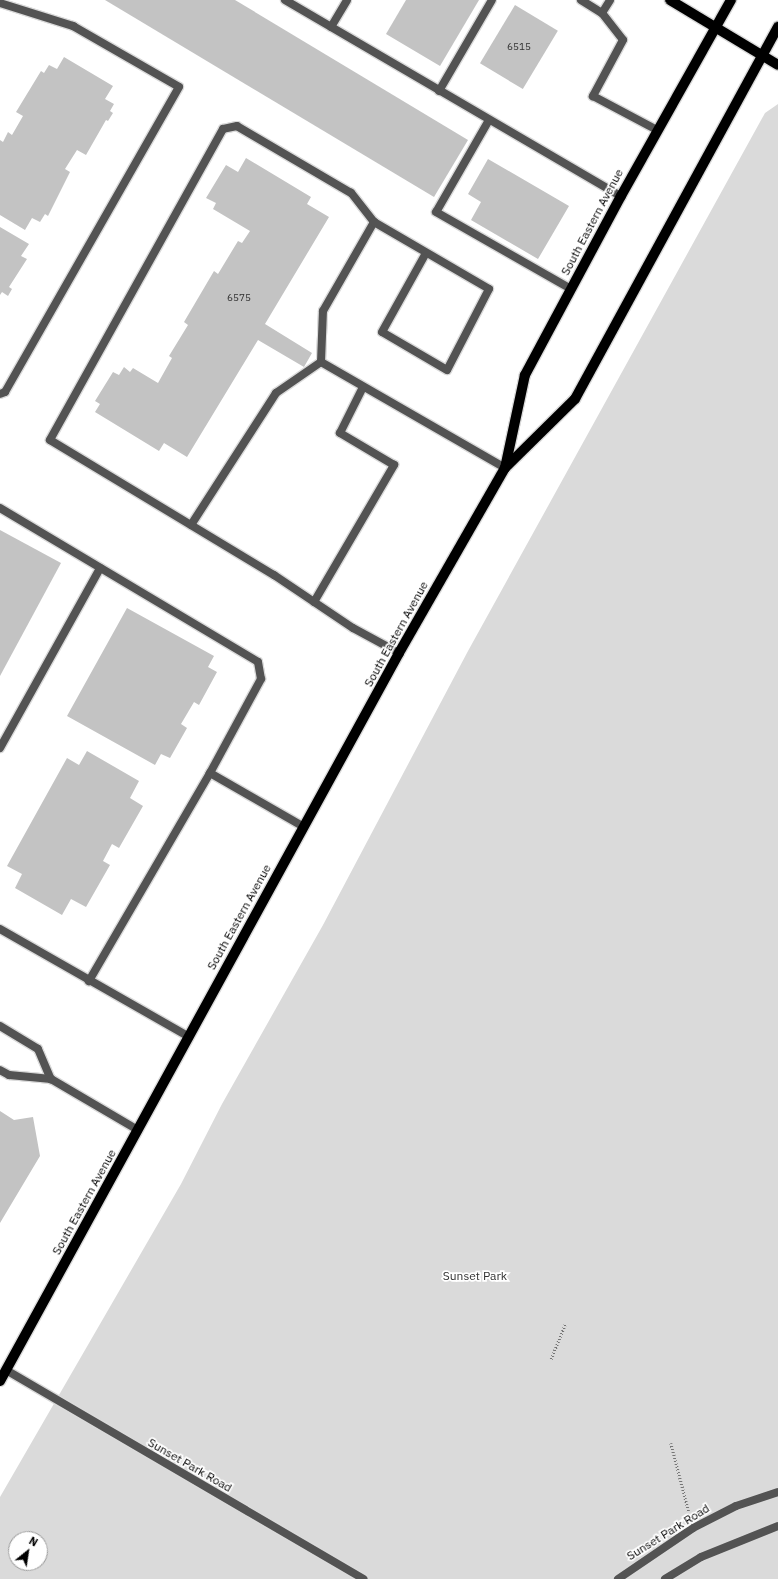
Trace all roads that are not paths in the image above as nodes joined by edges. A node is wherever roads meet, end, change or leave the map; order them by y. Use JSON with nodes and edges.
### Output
{"nodes":[{"id":1,"x":285,"y":0,"type":"edge"},
{"id":2,"x":347,"y":0,"type":"edge"},
{"id":3,"x":492,"y":0,"type":"edge"},
{"id":4,"x":581,"y":0,"type":"edge"},
{"id":5,"x":610,"y":0,"type":"edge"},
{"id":6,"x":670,"y":0,"type":"edge"},
{"id":7,"x":731,"y":0,"type":"edge"},
{"id":8,"x":0,"y":3,"type":"edge"},
{"id":9,"x":602,"y":13,"type":"junction"},
{"id":10,"x":331,"y":27,"type":"junction"},
{"id":11,"x":778,"y":27,"type":"edge"},
{"id":12,"x":715,"y":28,"type":"junction"},
{"id":13,"x":762,"y":56,"type":"junction"},
{"id":14,"x":778,"y":66,"type":"edge"},
{"id":15,"x":439,"y":91,"type":"junction"},
{"id":16,"x":489,"y":120,"type":"junction"},
{"id":17,"x":657,"y":130,"type":"junction"},
{"id":18,"x":621,"y":196,"type":"junction"},
{"id":19,"x":374,"y":222,"type":"junction"},
{"id":20,"x":426,"y":253,"type":"junction"},
{"id":21,"x":571,"y":289,"type":"junction"},
{"id":22,"x":321,"y":362,"type":"junction"},
{"id":23,"x":363,"y":387,"type":"junction"},
{"id":24,"x":0,"y":394,"type":"edge"},
{"id":25,"x":505,"y":468,"type":"junction"},
{"id":26,"x":0,"y":508,"type":"edge"},
{"id":27,"x":191,"y":525,"type":"junction"},
{"id":28,"x":100,"y":568,"type":"junction"},
{"id":29,"x":314,"y":602,"type":"junction"},
{"id":30,"x":399,"y":653,"type":"junction"},
{"id":31,"x":0,"y":748,"type":"edge"},
{"id":32,"x":210,"y":773,"type":"junction"},
{"id":33,"x":304,"y":827,"type":"junction"},
{"id":34,"x":0,"y":929,"type":"edge"},
{"id":35,"x":89,"y":981,"type":"junction"},
{"id":36,"x":0,"y":1026,"type":"edge"},
{"id":37,"x":188,"y":1037,"type":"junction"},
{"id":38,"x":0,"y":1070,"type":"edge"},
{"id":39,"x":51,"y":1079,"type":"junction"},
{"id":40,"x":138,"y":1130,"type":"junction"},
{"id":41,"x":3,"y":1368,"type":"edge"},
{"id":42,"x":0,"y":1381,"type":"edge"},
{"id":43,"x":778,"y":1492,"type":"edge"},
{"id":44,"x":778,"y":1526,"type":"edge"},
{"id":45,"x":363,"y":1579,"type":"edge"},
{"id":46,"x":618,"y":1579,"type":"edge"},
{"id":47,"x":665,"y":1579,"type":"edge"}],
"edges":[{"from":1,"to":10,"type":"street"},
{"from":2,"to":10,"type":"street"},
{"from":3,"to":15,"type":"street"},
{"from":4,"to":9,"type":"street"},
{"from":5,"to":9,"type":"street"},
{"from":6,"to":12,"type":"main road"},
{"from":7,"to":12,"type":"main road","name":"South Eastern Avenue"},
{"from":8,"to":24,"type":"street"},
{"from":9,"to":17,"type":"street"},
{"from":10,"to":15,"type":"street"},
{"from":11,"to":13,"type":"main road","name":"South Eastern Avenue"},
{"from":12,"to":13,"type":"main road"},
{"from":12,"to":17,"type":"main road","name":"South Eastern Avenue"},
{"from":13,"to":14,"type":"main road"},
{"from":13,"to":25,"type":"main road","name":"South Eastern Avenue"},
{"from":15,"to":16,"type":"street"},
{"from":16,"to":18,"type":"street"},
{"from":16,"to":21,"type":"street"},
{"from":17,"to":18,"type":"main road","name":"South Eastern Avenue"},
{"from":18,"to":21,"type":"main road","name":"South Eastern Avenue"},
{"from":19,"to":20,"type":"street"},
{"from":19,"to":22,"type":"street"},
{"from":19,"to":27,"type":"street"},
{"from":20,"to":20,"type":"street"},
{"from":21,"to":25,"type":"main road","name":"South Eastern Avenue"},
{"from":22,"to":23,"type":"street"},
{"from":22,"to":27,"type":"street"},
{"from":23,"to":25,"type":"street"},
{"from":23,"to":29,"type":"street"},
{"from":25,"to":30,"type":"main road","name":"South Eastern Avenue"},
{"from":26,"to":28,"type":"street"},
{"from":27,"to":29,"type":"street"},
{"from":28,"to":31,"type":"street"},
{"from":28,"to":32,"type":"street"},
{"from":29,"to":30,"type":"street"},
{"from":30,"to":33,"type":"main road","name":"South Eastern Avenue"},
{"from":32,"to":33,"type":"street"},
{"from":32,"to":35,"type":"street"},
{"from":33,"to":37,"type":"main road","name":"South Eastern Avenue"},
{"from":34,"to":35,"type":"street"},
{"from":35,"to":37,"type":"street"},
{"from":36,"to":39,"type":"street"},
{"from":37,"to":40,"type":"main road","name":"South Eastern Avenue"},
{"from":38,"to":39,"type":"street"},
{"from":39,"to":40,"type":"street"},
{"from":40,"to":41,"type":"main road","name":"South Eastern Avenue"},
{"from":41,"to":42,"type":"main road","name":"South Eastern Avenue"},
{"from":41,"to":45,"type":"street","name":"Sunset Park Road"},
{"from":43,"to":46,"type":"street","name":"Sunset Park Road"},
{"from":44,"to":47,"type":"street"}]}
